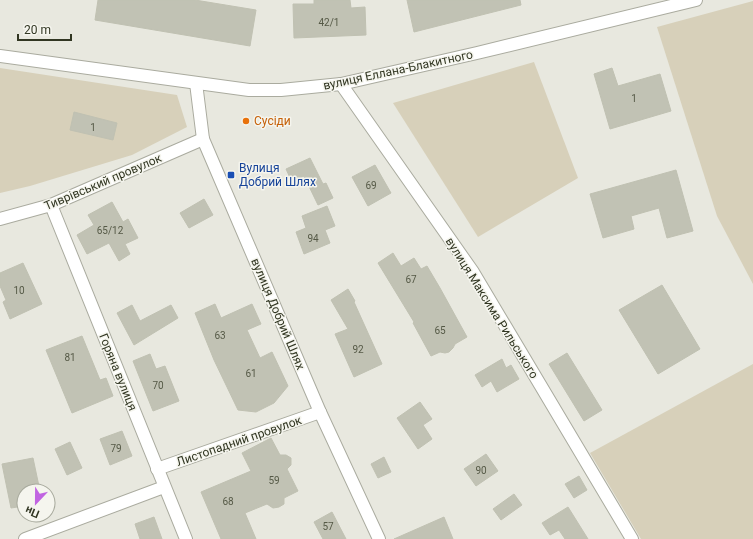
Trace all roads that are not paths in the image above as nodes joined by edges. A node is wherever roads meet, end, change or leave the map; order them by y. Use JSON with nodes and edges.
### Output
{"nodes":[{"id":1,"x":696,"y":0,"type":"edge"},
{"id":2,"x":0,"y":56,"type":"edge"},
{"id":3,"x":196,"y":83,"type":"junction"},
{"id":4,"x":342,"y":84,"type":"junction"},
{"id":5,"x":203,"y":139,"type":"junction"},
{"id":6,"x":51,"y":205,"type":"junction"},
{"id":7,"x":0,"y":219,"type":"edge"},
{"id":8,"x":320,"y":412,"type":"junction"},
{"id":9,"x":157,"y":469,"type":"junction"},
{"id":10,"x":164,"y":487,"type":"junction"},
{"id":11,"x":25,"y":539,"type":"edge"},
{"id":12,"x":186,"y":539,"type":"edge"},
{"id":13,"x":379,"y":539,"type":"edge"},
{"id":14,"x":632,"y":539,"type":"edge"}],
"edges":[{"from":1,"to":4,"type":"street","name":"вулиця Еллана-Блакитного"},
{"from":2,"to":3,"type":"street","name":"вулиця Еллана-Блакитного"},
{"from":3,"to":4,"type":"street","name":"вулиця Еллана-Блакитного"},
{"from":3,"to":5,"type":"street","name":"вулиця Добрий Шлях"},
{"from":4,"to":14,"type":"street","name":"вулиця Максима Рильського"},
{"from":5,"to":6,"type":"street","name":"Тиврівський провулок"},
{"from":5,"to":8,"type":"street","name":"вулиця Добрий Шлях"},
{"from":6,"to":7,"type":"street","name":"Тиврівський провулок"},
{"from":6,"to":9,"type":"street","name":"Горяна вулиця"},
{"from":8,"to":9,"type":"street","name":"Листопадний провулок"},
{"from":8,"to":13,"type":"street","name":"вулиця Добрий Шлях"},
{"from":9,"to":10,"type":"street","name":"Горяна вулиця"},
{"from":10,"to":11,"type":"street"},
{"from":10,"to":12,"type":"street","name":"Горяна вулиця"}]}
